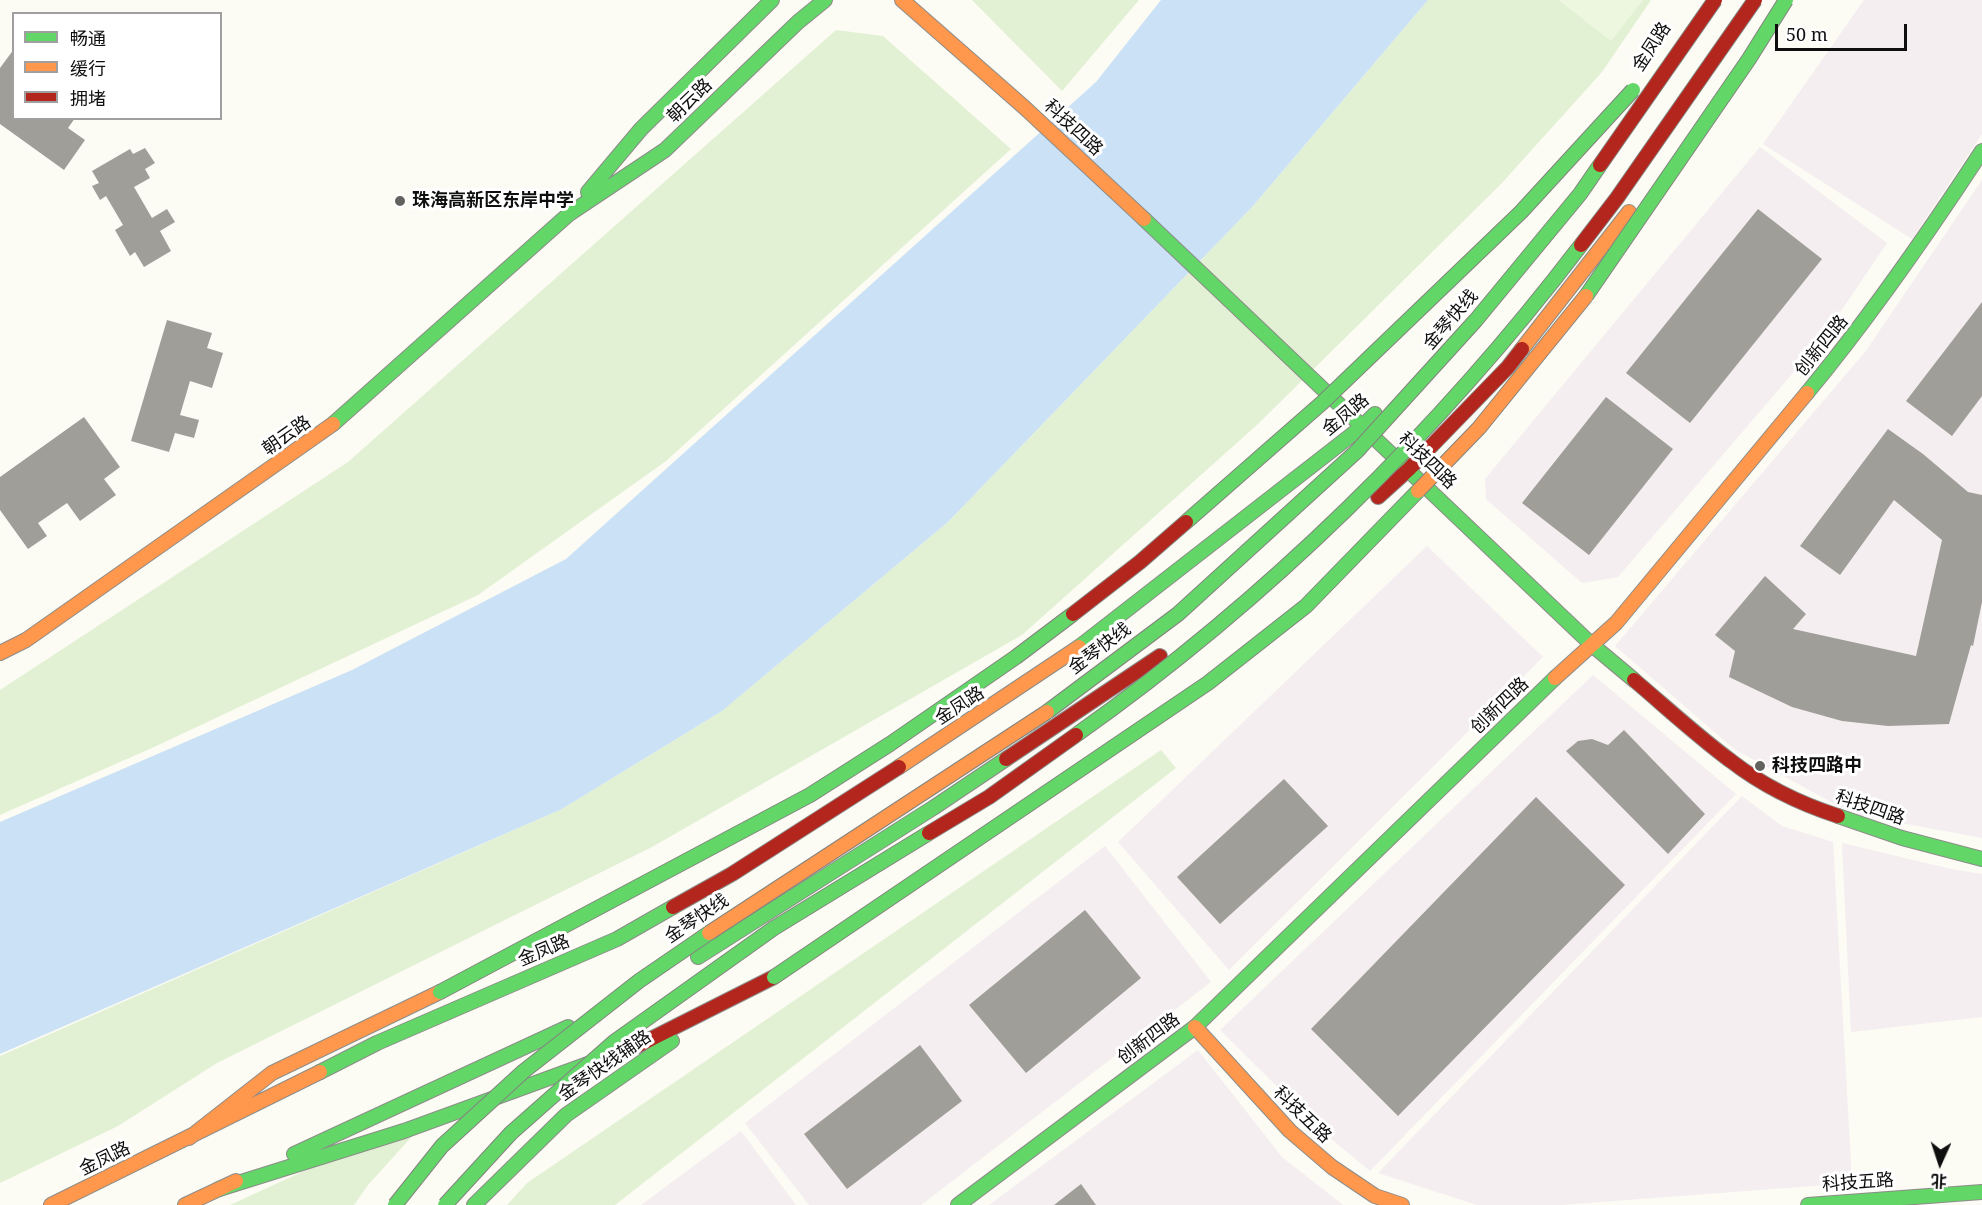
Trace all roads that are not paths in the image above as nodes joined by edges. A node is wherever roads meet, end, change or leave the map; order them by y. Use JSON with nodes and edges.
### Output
{"nodes":[{"id":1,"x":772,"y":0,"type":"edge"},
{"id":2,"x":825,"y":0,"type":"edge"},
{"id":3,"x":902,"y":0,"type":"edge"},
{"id":4,"x":1705,"y":0,"type":"edge"},
{"id":5,"x":1714,"y":0,"type":"edge"},
{"id":6,"x":1755,"y":0,"type":"edge"},
{"id":7,"x":1775,"y":0,"type":"edge"},
{"id":8,"x":1786,"y":0,"type":"edge"},
{"id":9,"x":1982,"y":151,"type":"edge"},
{"id":10,"x":569,"y":214,"type":"junction"},
{"id":11,"x":1364,"y":426,"type":"junction"},
{"id":12,"x":1409,"y":469,"type":"junction"},
{"id":13,"x":1591,"y":644,"type":"junction"},
{"id":14,"x":0,"y":653,"type":"edge"},
{"id":15,"x":1982,"y":859,"type":"edge"},
{"id":16,"x":774,"y":977,"type":"junction"},
{"id":17,"x":1196,"y":1027,"type":"junction"},
{"id":18,"x":189,"y":1138,"type":"junction"},
{"id":19,"x":219,"y":1189,"type":"junction"},
{"id":20,"x":1982,"y":1192,"type":"edge"},
{"id":21,"x":51,"y":1205,"type":"edge"},
{"id":22,"x":185,"y":1205,"type":"edge"},
{"id":23,"x":395,"y":1205,"type":"edge"},
{"id":24,"x":445,"y":1205,"type":"edge"},
{"id":25,"x":474,"y":1205,"type":"edge"},
{"id":26,"x":958,"y":1205,"type":"edge"},
{"id":27,"x":1402,"y":1205,"type":"edge"},
{"id":28,"x":1808,"y":1205,"type":"edge"}],
"edges":[{"from":1,"to":10,"type":"main road","name":"朝云路"},
{"from":2,"to":10,"type":"main road","name":"朝云路"},
{"from":3,"to":11,"type":"main road","name":"科技四路"},
{"from":4,"to":11,"type":"main road","name":"金凤路"},
{"from":5,"to":18,"type":"main road","bridge":true},
{"from":5,"to":23,"type":"main road","name":"金琴快线","bridge":true},
{"from":6,"to":24,"type":"main road","bridge":true},
{"from":7,"to":12,"type":"main road"},
{"from":8,"to":16,"type":"main road","bridge":true},
{"from":9,"to":13,"type":"main road","name":"创新四路"},
{"from":10,"to":14,"type":"main road","name":"朝云路"},
{"from":11,"to":12,"type":"main road","name":"科技四路"},
{"from":11,"to":18,"type":"main road","name":"金凤路"},
{"from":12,"to":13,"type":"main road","name":"科技四路"},
{"from":12,"to":19,"type":"main road"},
{"from":13,"to":15,"type":"main road","name":"科技四路"},
{"from":13,"to":17,"type":"main road","name":"创新四路"},
{"from":16,"to":19,"type":"main road"},
{"from":16,"to":25,"type":"main road","name":"金琴快线辅路"},
{"from":17,"to":26,"type":"main road","name":"创新四路"},
{"from":17,"to":27,"type":"main road","name":"科技五路"},
{"from":18,"to":21,"type":"main road","name":"金凤路"},
{"from":19,"to":22,"type":"main road"},
{"from":20,"to":28,"type":"main road","name":"科技五路"}]}
